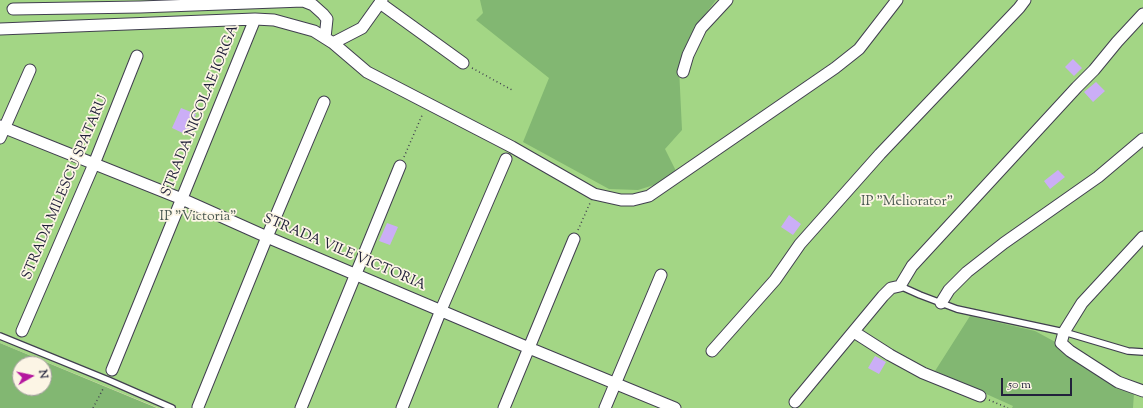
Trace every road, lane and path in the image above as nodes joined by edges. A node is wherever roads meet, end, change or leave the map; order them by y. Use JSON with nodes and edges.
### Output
{"nodes":[{"id":1,"x":727,"y":0,"type":"edge"},
{"id":2,"x":897,"y":0,"type":"edge"},
{"id":3,"x":1025,"y":0,"type":"edge"},
{"id":4,"x":381,"y":1,"type":"edge"},
{"id":5,"x":13,"y":9,"type":"dead end"},
{"id":6,"x":1143,"y":14,"type":"edge"},
{"id":7,"x":255,"y":19,"type":"junction"},
{"id":8,"x":0,"y":29,"type":"edge"},
{"id":9,"x":329,"y":40,"type":"junction"},
{"id":10,"x":137,"y":56,"type":"dead end"},
{"id":11,"x":463,"y":63,"type":"joint"},
{"id":12,"x":30,"y":70,"type":"dead end"},
{"id":13,"x":683,"y":72,"type":"dead end"},
{"id":14,"x":512,"y":90,"type":"dead end"},
{"id":15,"x":324,"y":102,"type":"dead end"},
{"id":16,"x":427,"y":103,"type":"junction"},
{"id":17,"x":1,"y":130,"type":"edge"},
{"id":18,"x":1143,"y":139,"type":"edge"},
{"id":19,"x":506,"y":159,"type":"dead end"},
{"id":20,"x":94,"y":164,"type":"junction"},
{"id":21,"x":400,"y":166,"type":"joint"},
{"id":22,"x":594,"y":194,"type":"junction"},
{"id":23,"x":182,"y":199,"type":"junction"},
{"id":24,"x":267,"y":237,"type":"junction"},
{"id":25,"x":1143,"y":237,"type":"edge"},
{"id":26,"x":574,"y":239,"type":"joint"},
{"id":27,"x":355,"y":273,"type":"junction"},
{"id":28,"x":660,"y":275,"type":"dead end"},
{"id":29,"x":900,"y":286,"type":"junction"},
{"id":30,"x":941,"y":303,"type":"junction"},
{"id":31,"x":441,"y":310,"type":"junction"},
{"id":32,"x":22,"y":331,"type":"dead end"},
{"id":33,"x":854,"y":332,"type":"junction"},
{"id":34,"x":1064,"y":332,"type":"junction"},
{"id":35,"x":0,"y":336,"type":"edge"},
{"id":36,"x":529,"y":348,"type":"junction"},
{"id":37,"x":712,"y":351,"type":"dead end"},
{"id":38,"x":1143,"y":352,"type":"edge"},
{"id":39,"x":110,"y":375,"type":"junction"},
{"id":40,"x":615,"y":382,"type":"junction"},
{"id":41,"x":1143,"y":390,"type":"edge"},
{"id":42,"x":980,"y":396,"type":"joint"},
{"id":43,"x":795,"y":402,"type":"dead end"},
{"id":44,"x":198,"y":407,"type":"dead end"},
{"id":45,"x":94,"y":408,"type":"edge"},
{"id":46,"x":172,"y":408,"type":"edge"},
{"id":47,"x":301,"y":408,"type":"edge"},
{"id":48,"x":402,"y":408,"type":"edge"},
{"id":49,"x":504,"y":408,"type":"edge"},
{"id":50,"x":605,"y":408,"type":"edge"},
{"id":51,"x":676,"y":408,"type":"edge"},
{"id":52,"x":1008,"y":408,"type":"edge"}],
"edges":[{"from":1,"to":13,"type":"street"},
{"from":2,"to":22,"type":"street"},
{"from":3,"to":37,"type":"street"},
{"from":4,"to":9,"type":"street"},
{"from":4,"to":11,"type":"street"},
{"from":5,"to":9,"type":"street"},
{"from":6,"to":29,"type":"street"},
{"from":7,"to":8,"type":"street"},
{"from":7,"to":9,"type":"street"},
{"from":7,"to":23,"type":"street","name":"STRADA NICOLAE IORGA"},
{"from":9,"to":16,"type":"street"},
{"from":10,"to":20,"type":"street","name":"STRADA MILESCU SPATARU"},
{"from":11,"to":14,"type":"path"},
{"from":12,"to":17,"type":"street"},
{"from":15,"to":24,"type":"street"},
{"from":16,"to":21,"type":"path"},
{"from":16,"to":22,"type":"street"},
{"from":17,"to":20,"type":"street","name":"STRADA VILE VICTORIA"},
{"from":18,"to":30,"type":"street"},
{"from":19,"to":31,"type":"street"},
{"from":20,"to":23,"type":"street","name":"STRADA VILE VICTORIA"},
{"from":20,"to":32,"type":"street","name":"STRADA MILESCU SPATARU"},
{"from":21,"to":27,"type":"street"},
{"from":22,"to":26,"type":"path"},
{"from":23,"to":24,"type":"street","name":"STRADA VILE VICTORIA"},
{"from":23,"to":39,"type":"street","name":"STRADA NICOLAE IORGA"},
{"from":24,"to":27,"type":"street","name":"STRADA VILE VICTORIA"},
{"from":24,"to":44,"type":"street"},
{"from":25,"to":34,"type":"street"},
{"from":26,"to":36,"type":"street"},
{"from":27,"to":31,"type":"street","name":"STRADA VILE VICTORIA"},
{"from":27,"to":47,"type":"street"},
{"from":28,"to":40,"type":"street"},
{"from":29,"to":30,"type":"lane"},
{"from":29,"to":33,"type":"street"},
{"from":30,"to":34,"type":"lane"},
{"from":31,"to":36,"type":"street","name":"STRADA VILE VICTORIA"},
{"from":31,"to":48,"type":"street"},
{"from":33,"to":42,"type":"street"},
{"from":33,"to":43,"type":"street"},
{"from":34,"to":38,"type":"lane"},
{"from":34,"to":41,"type":"street"},
{"from":35,"to":39,"type":"lane"},
{"from":36,"to":40,"type":"street","name":"STRADA VILE VICTORIA"},
{"from":36,"to":49,"type":"street"},
{"from":39,"to":45,"type":"path"},
{"from":39,"to":46,"type":"lane"},
{"from":40,"to":50,"type":"street"},
{"from":40,"to":51,"type":"street","name":"STRADA VILE VICTORIA"},
{"from":42,"to":52,"type":"path"}]}
